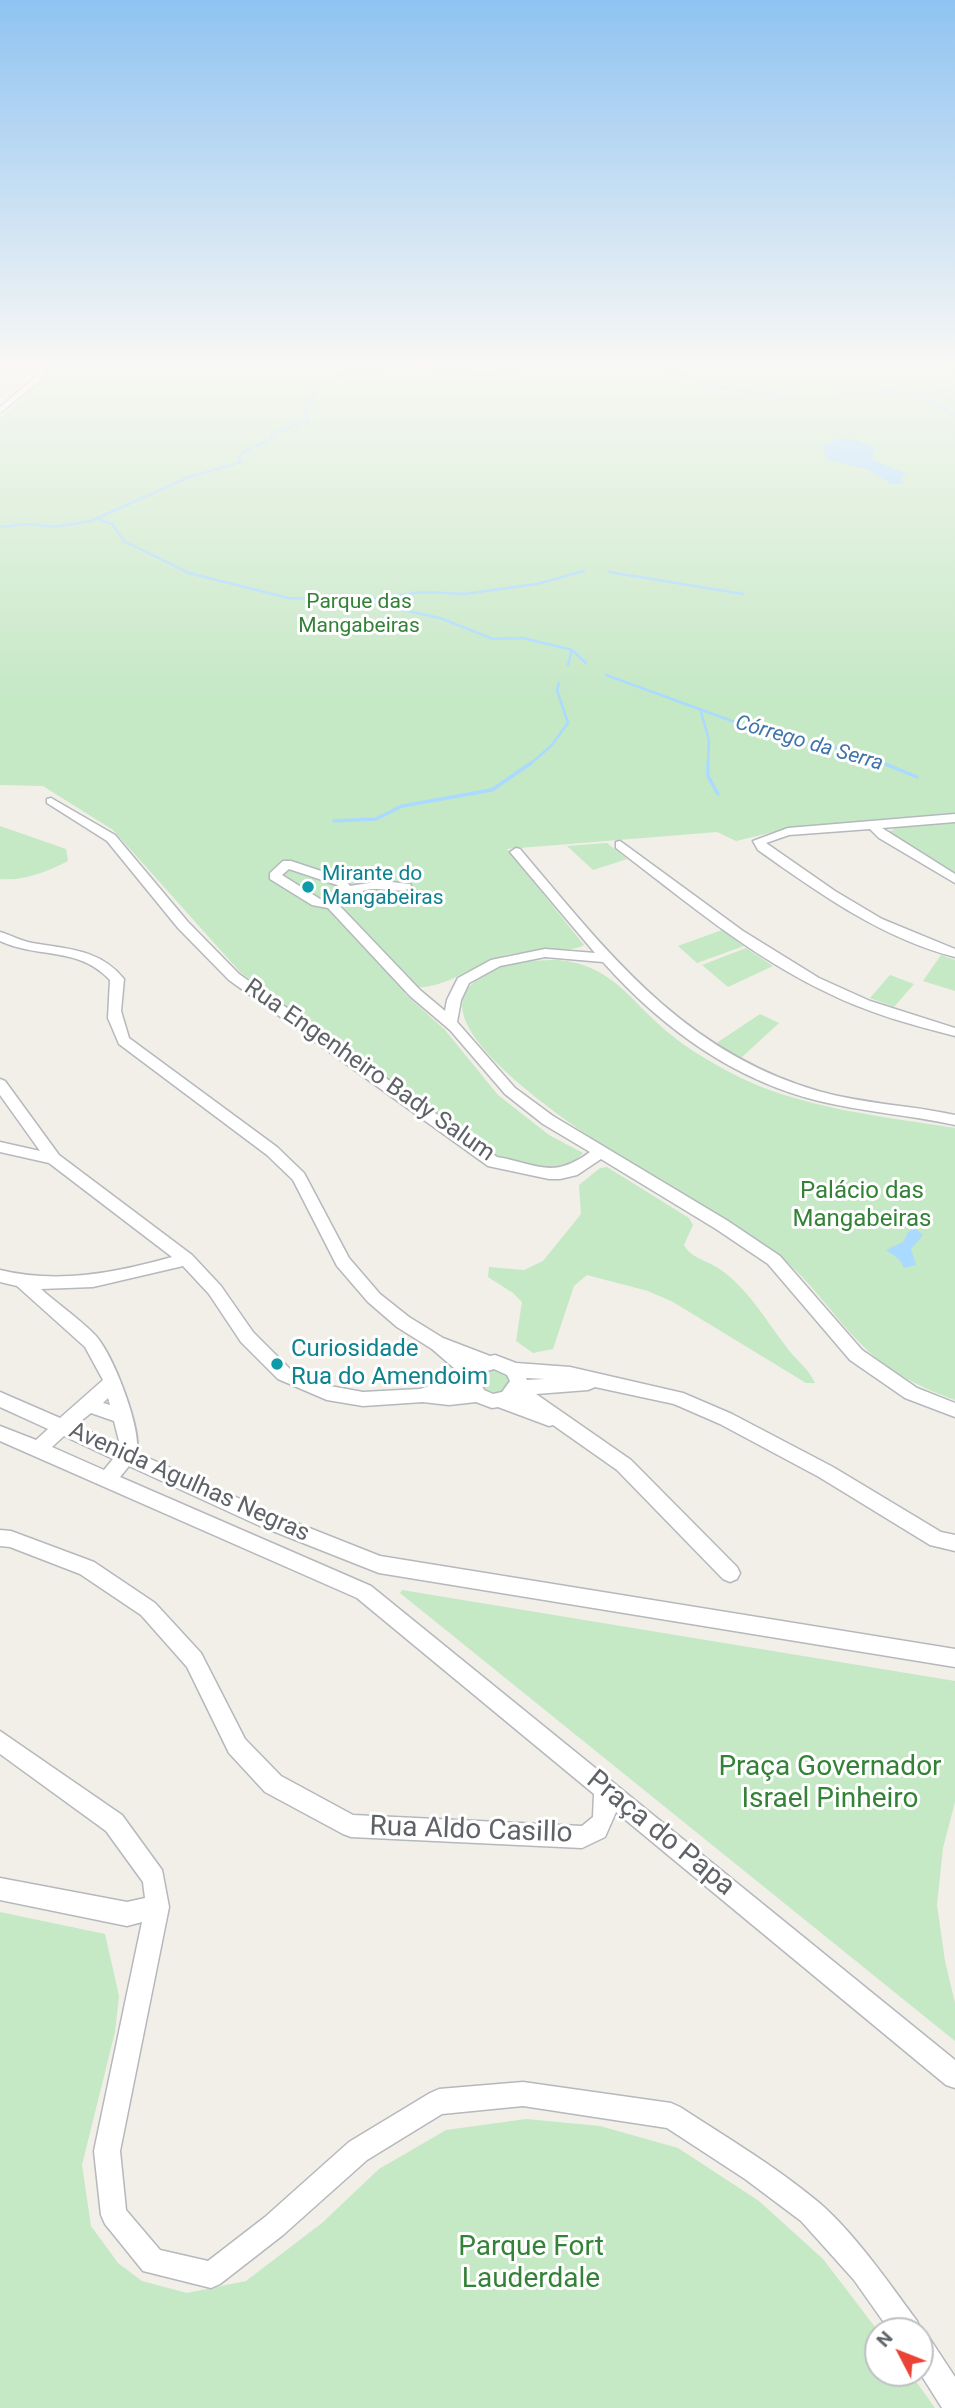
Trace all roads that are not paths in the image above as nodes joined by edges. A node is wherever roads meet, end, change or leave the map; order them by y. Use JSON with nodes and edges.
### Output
{"nodes":[{"id":1,"x":51,"y":801,"type":"dead end"},
{"id":2,"x":955,"y":818,"type":"edge"},
{"id":3,"x":876,"y":827,"type":"junction"},
{"id":4,"x":620,"y":845,"type":"dead end"},
{"id":5,"x":516,"y":852,"type":"dead end"},
{"id":6,"x":955,"y":879,"type":"edge"},
{"id":7,"x":405,"y":887,"type":"dead end"},
{"id":8,"x":346,"y":890,"type":"junction"},
{"id":9,"x":332,"y":905,"type":"junction"},
{"id":10,"x":0,"y":936,"type":"edge"},
{"id":11,"x":955,"y":953,"type":"edge"},
{"id":12,"x":607,"y":958,"type":"junction"},
{"id":13,"x":450,"y":1023,"type":"junction"},
{"id":14,"x":955,"y":1032,"type":"edge"},
{"id":15,"x":0,"y":1084,"type":"edge"},
{"id":16,"x":951,"y":1116,"type":"edge"},
{"id":17,"x":0,"y":1147,"type":"edge"},
{"id":18,"x":602,"y":1152,"type":"junction"},
{"id":19,"x":54,"y":1159,"type":"junction"},
{"id":20,"x":186,"y":1259,"type":"junction"},
{"id":21,"x":0,"y":1276,"type":"edge"},
{"id":22,"x":24,"y":1284,"type":"junction"},
{"id":23,"x":438,"y":1344,"type":"junction"},
{"id":24,"x":488,"y":1363,"type":"junction"},
{"id":25,"x":113,"y":1382,"type":"junction"},
{"id":26,"x":516,"y":1382,"type":"junction"},
{"id":27,"x":473,"y":1383,"type":"junction"},
{"id":28,"x":0,"y":1399,"type":"edge"},
{"id":29,"x":500,"y":1400,"type":"junction"},
{"id":30,"x":90,"y":1406,"type":"junction"},
{"id":31,"x":955,"y":1410,"type":"edge"},
{"id":32,"x":124,"y":1418,"type":"junction"},
{"id":33,"x":59,"y":1425,"type":"junction"},
{"id":34,"x":574,"y":1429,"type":"junction"},
{"id":35,"x":0,"y":1433,"type":"edge"},
{"id":36,"x":38,"y":1450,"type":"junction"},
{"id":37,"x":127,"y":1455,"type":"junction"},
{"id":38,"x":107,"y":1480,"type":"junction"},
{"id":39,"x":0,"y":1538,"type":"edge"},
{"id":40,"x":955,"y":1543,"type":"edge"},
{"id":41,"x":379,"y":1564,"type":"junction"},
{"id":42,"x":730,"y":1573,"type":"dead end"},
{"id":43,"x":364,"y":1592,"type":"junction"},
{"id":44,"x":955,"y":1658,"type":"edge"},
{"id":45,"x":0,"y":1741,"type":"edge"},
{"id":46,"x":606,"y":1790,"type":"junction"},
{"id":47,"x":0,"y":1889,"type":"edge"},
{"id":48,"x":157,"y":1907,"type":"junction"},
{"id":49,"x":955,"y":2076,"type":"edge"},
{"id":50,"x":897,"y":2317,"type":"edge"},
{"id":51,"x":934,"y":2370,"type":"edge"},
{"id":52,"x":955,"y":2402,"type":"edge"}],
"edges":[{"from":1,"to":18,"type":"street","name":"Rua Engenheiro Bady Salum"},
{"from":2,"to":3,"type":"street"},
{"from":3,"to":6,"type":"street"},
{"from":3,"to":11,"type":"street"},
{"from":4,"to":14,"type":"street"},
{"from":5,"to":12,"type":"street"},
{"from":7,"to":8,"type":"street"},
{"from":8,"to":9,"type":"street"},
{"from":8,"to":9,"type":"street"},
{"from":9,"to":13,"type":"street"},
{"from":10,"to":23,"type":"street"},
{"from":12,"to":13,"type":"street"},
{"from":12,"to":16,"type":"street"},
{"from":13,"to":18,"type":"street"},
{"from":15,"to":19,"type":"street"},
{"from":17,"to":19,"type":"street"},
{"from":18,"to":31,"type":"street"},
{"from":19,"to":20,"type":"street"},
{"from":20,"to":22,"type":"street"},
{"from":20,"to":27,"type":"street"},
{"from":21,"to":22,"type":"street"},
{"from":22,"to":25,"type":"street"},
{"from":23,"to":24,"type":"street"},
{"from":23,"to":27,"type":"street"},
{"from":24,"to":26,"type":"street"},
{"from":24,"to":27,"type":"street"},
{"from":25,"to":30,"type":"street"},
{"from":25,"to":32,"type":"street"},
{"from":26,"to":29,"type":"street"},
{"from":26,"to":34,"type":"street"},
{"from":26,"to":40,"type":"street"},
{"from":27,"to":29,"type":"street"},
{"from":28,"to":33,"type":"street","name":"Avenida Agulhas Negras"},
{"from":29,"to":34,"type":"street"},
{"from":30,"to":32,"type":"street"},
{"from":30,"to":33,"type":"street"},
{"from":32,"to":37,"type":"street"},
{"from":33,"to":36,"type":"street"},
{"from":33,"to":37,"type":"street","name":"Avenida Agulhas Negras"},
{"from":34,"to":42,"type":"street"},
{"from":35,"to":36,"type":"street","name":"Avenida Agulhas Negras"},
{"from":36,"to":38,"type":"street","name":"Avenida Agulhas Negras"},
{"from":37,"to":38,"type":"street"},
{"from":37,"to":41,"type":"street","name":"Avenida Agulhas Negras"},
{"from":38,"to":43,"type":"street","name":"Avenida Agulhas Negras"},
{"from":39,"to":46,"type":"street","name":"Rua Aldo Casillo"},
{"from":41,"to":43,"type":"street"},
{"from":41,"to":44,"type":"street"},
{"from":43,"to":46,"type":"street","name":"Praça do Papa"},
{"from":45,"to":48,"type":"street"},
{"from":46,"to":49,"type":"street","name":"Praça do Papa"},
{"from":47,"to":48,"type":"street"},
{"from":48,"to":50,"type":"street"},
{"from":51,"to":52,"type":"street"}]}
